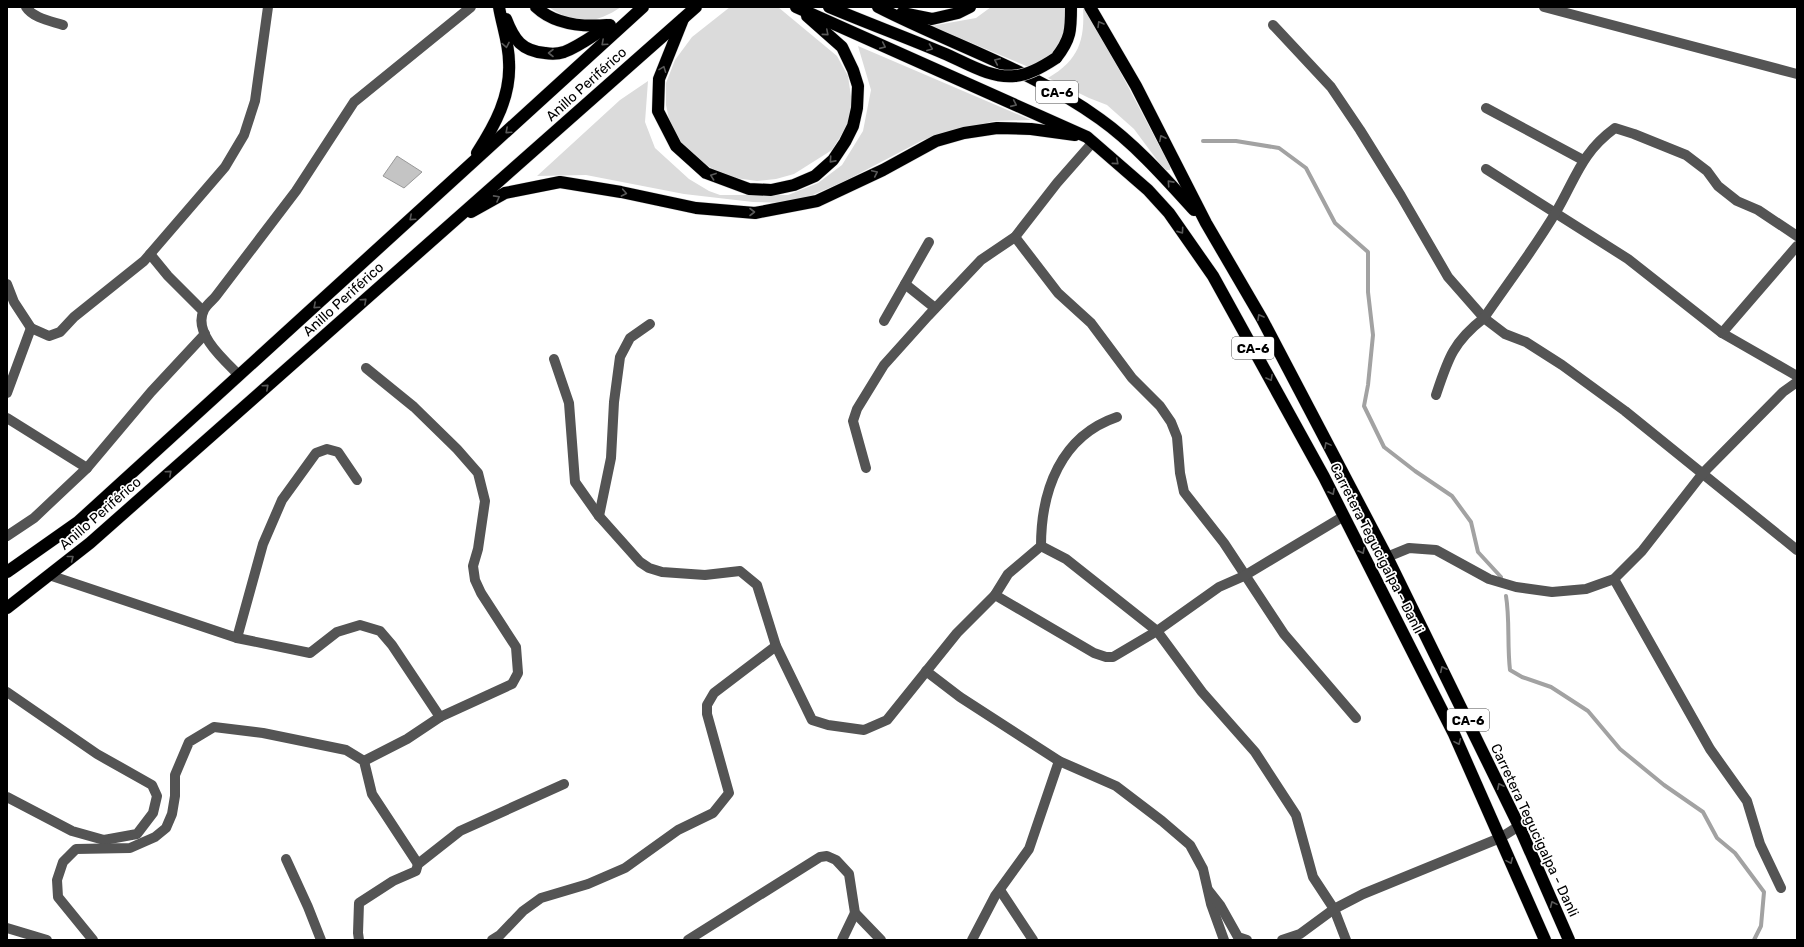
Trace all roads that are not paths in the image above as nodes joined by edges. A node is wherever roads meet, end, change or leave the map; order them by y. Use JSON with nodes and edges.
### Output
{"nodes":[{"id":1,"x":26,"y":7,"type":"edge"},
{"id":2,"x":268,"y":7,"type":"edge"},
{"id":3,"x":471,"y":7,"type":"edge"},
{"id":4,"x":499,"y":7,"type":"edge"},
{"id":5,"x":502,"y":7,"type":"edge"},
{"id":6,"x":536,"y":7,"type":"edge"},
{"id":7,"x":639,"y":7,"type":"edge"},
{"id":8,"x":643,"y":7,"type":"edge"},
{"id":9,"x":696,"y":7,"type":"edge"},
{"id":10,"x":796,"y":7,"type":"edge"},
{"id":11,"x":829,"y":7,"type":"edge"},
{"id":12,"x":970,"y":7,"type":"edge"},
{"id":13,"x":1071,"y":7,"type":"edge"},
{"id":14,"x":1090,"y":7,"type":"edge"},
{"id":15,"x":1544,"y":7,"type":"edge"},
{"id":16,"x":879,"y":8,"type":"edge"},
{"id":17,"x":683,"y":18,"type":"junction"},
{"id":18,"x":63,"y":25,"type":"dead end"},
{"id":19,"x":610,"y":25,"type":"junction"},
{"id":20,"x":1273,"y":25,"type":"dead end"},
{"id":21,"x":1797,"y":74,"type":"edge"},
{"id":22,"x":1486,"y":108,"type":"dead end"},
{"id":23,"x":1090,"y":139,"type":"junction"},
{"id":24,"x":1582,"y":160,"type":"junction"},
{"id":25,"x":469,"y":166,"type":"junction"},
{"id":26,"x":1486,"y":169,"type":"dead end"},
{"id":27,"x":1556,"y":212,"type":"junction"},
{"id":28,"x":451,"y":223,"type":"junction"},
{"id":29,"x":1206,"y":223,"type":"junction"},
{"id":30,"x":1797,"y":236,"type":"edge"},
{"id":31,"x":1015,"y":237,"type":"junction"},
{"id":32,"x":929,"y":242,"type":"dead end"},
{"id":33,"x":1797,"y":246,"type":"edge"},
{"id":34,"x":150,"y":254,"type":"junction"},
{"id":35,"x":7,"y":284,"type":"edge"},
{"id":36,"x":905,"y":284,"type":"junction"},
{"id":37,"x":935,"y":308,"type":"junction"},
{"id":38,"x":204,"y":311,"type":"junction"},
{"id":39,"x":1484,"y":318,"type":"junction"},
{"id":40,"x":884,"y":321,"type":"dead end"},
{"id":41,"x":650,"y":324,"type":"dead end"},
{"id":42,"x":31,"y":328,"type":"junction"},
{"id":43,"x":205,"y":334,"type":"junction"},
{"id":44,"x":1722,"y":334,"type":"junction"},
{"id":45,"x":554,"y":359,"type":"dead end"},
{"id":46,"x":366,"y":368,"type":"dead end"},
{"id":47,"x":239,"y":375,"type":"junction"},
{"id":48,"x":1797,"y":376,"type":"edge"},
{"id":49,"x":1797,"y":382,"type":"edge"},
{"id":50,"x":7,"y":393,"type":"edge"},
{"id":51,"x":1436,"y":395,"type":"dead end"},
{"id":52,"x":1117,"y":417,"type":"dead end"},
{"id":53,"x":7,"y":418,"type":"edge"},
{"id":54,"x":87,"y":468,"type":"junction"},
{"id":55,"x":866,"y":468,"type":"dead end"},
{"id":56,"x":1703,"y":473,"type":"junction"},
{"id":57,"x":357,"y":480,"type":"dead end"},
{"id":58,"x":599,"y":516,"type":"junction"},
{"id":59,"x":1344,"y":516,"type":"junction"},
{"id":60,"x":7,"y":536,"type":"edge"},
{"id":61,"x":1040,"y":546,"type":"junction"},
{"id":62,"x":1797,"y":550,"type":"edge"},
{"id":63,"x":1387,"y":556,"type":"junction"},
{"id":64,"x":7,"y":572,"type":"edge"},
{"id":65,"x":49,"y":575,"type":"junction"},
{"id":66,"x":1244,"y":576,"type":"junction"},
{"id":67,"x":1614,"y":579,"type":"junction"},
{"id":68,"x":995,"y":595,"type":"junction"},
{"id":69,"x":7,"y":608,"type":"edge"},
{"id":70,"x":1157,"y":631,"type":"junction"},
{"id":71,"x":237,"y":638,"type":"junction"},
{"id":72,"x":776,"y":646,"type":"junction"},
{"id":73,"x":926,"y":671,"type":"junction"},
{"id":74,"x":7,"y":692,"type":"edge"},
{"id":75,"x":440,"y":717,"type":"junction"},
{"id":76,"x":1356,"y":718,"type":"dead end"},
{"id":77,"x":364,"y":761,"type":"junction"},
{"id":78,"x":1059,"y":761,"type":"junction"},
{"id":79,"x":564,"y":784,"type":"dead end"},
{"id":80,"x":7,"y":797,"type":"edge"},
{"id":81,"x":1519,"y":826,"type":"junction"},
{"id":82,"x":1500,"y":838,"type":"junction"},
{"id":83,"x":286,"y":859,"type":"dead end"},
{"id":84,"x":418,"y":864,"type":"junction"},
{"id":85,"x":1207,"y":888,"type":"junction"},
{"id":86,"x":1782,"y":888,"type":"dead end"},
{"id":87,"x":1000,"y":890,"type":"junction"},
{"id":88,"x":1334,"y":909,"type":"junction"},
{"id":89,"x":855,"y":913,"type":"junction"},
{"id":90,"x":7,"y":928,"type":"edge"},
{"id":91,"x":47,"y":940,"type":"edge"},
{"id":92,"x":93,"y":940,"type":"edge"},
{"id":93,"x":321,"y":940,"type":"edge"},
{"id":94,"x":359,"y":940,"type":"edge"},
{"id":95,"x":492,"y":940,"type":"edge"},
{"id":96,"x":688,"y":940,"type":"edge"},
{"id":97,"x":842,"y":940,"type":"edge"},
{"id":98,"x":881,"y":940,"type":"edge"},
{"id":99,"x":972,"y":940,"type":"edge"},
{"id":100,"x":1032,"y":940,"type":"edge"},
{"id":101,"x":1224,"y":940,"type":"edge"},
{"id":102,"x":1247,"y":940,"type":"edge"},
{"id":103,"x":1282,"y":940,"type":"edge"},
{"id":104,"x":1346,"y":940,"type":"edge"},
{"id":105,"x":1545,"y":940,"type":"edge"},
{"id":106,"x":1569,"y":940,"type":"edge"}],
"edges":[{"from":1,"to":18,"type":"street"},
{"from":2,"to":34,"type":"street"},
{"from":3,"to":38,"type":"street"},
{"from":4,"to":25,"type":"highway","one_way":true},
{"from":19,"to":5,"type":"highway","one_way":true},
{"from":6,"to":19,"type":"highway"},
{"from":7,"to":19,"type":"highway"},
{"from":8,"to":25,"type":"highway","name":"Anillo Periférico","one_way":true},
{"from":9,"to":17,"type":"highway","name":"Anillo Periférico"},
{"from":10,"to":17,"type":"highway","one_way":true},
{"from":10,"to":23,"type":"highway","number":"CA-6","one_way":true},
{"from":11,"to":13,"type":"highway","one_way":true,"bridge":true},
{"from":12,"to":16,"type":"highway"},
{"from":29,"to":14,"type":"highway","one_way":true},
{"from":15,"to":21,"type":"street"},
{"from":29,"to":16,"type":"highway","number":"CA-6","one_way":true},
{"from":17,"to":28,"type":"highway","name":"Anillo Periférico"},
{"from":20,"to":39,"type":"street"},
{"from":22,"to":24,"type":"street"},
{"from":28,"to":23,"type":"highway","one_way":true},
{"from":23,"to":31,"type":"street"},
{"from":23,"to":59,"type":"highway","name":"Carretera Tegucigalpa - Danli","number":"CA-6","one_way":true},
{"from":24,"to":27,"type":"street"},
{"from":24,"to":30,"type":"street"},
{"from":25,"to":47,"type":"highway","name":"Anillo Periférico","one_way":true},
{"from":26,"to":27,"type":"street"},
{"from":27,"to":39,"type":"street"},
{"from":27,"to":44,"type":"street"},
{"from":65,"to":28,"type":"highway","name":"Anillo Periférico","one_way":true},
{"from":63,"to":29,"type":"highway","name":"Carretera Tegucigalpa - Danli","number":"CA-6","one_way":true},
{"from":31,"to":37,"type":"street"},
{"from":31,"to":66,"type":"street"},
{"from":32,"to":36,"type":"street"},
{"from":33,"to":44,"type":"street"},
{"from":34,"to":38,"type":"street"},
{"from":34,"to":42,"type":"street"},
{"from":35,"to":42,"type":"street"},
{"from":36,"to":37,"type":"street"},
{"from":36,"to":40,"type":"street"},
{"from":37,"to":55,"type":"street"},
{"from":38,"to":43,"type":"street"},
{"from":39,"to":51,"type":"street"},
{"from":39,"to":56,"type":"street"},
{"from":41,"to":58,"type":"street"},
{"from":42,"to":50,"type":"street"},
{"from":43,"to":47,"type":"street"},
{"from":43,"to":54,"type":"street"},
{"from":44,"to":48,"type":"street"},
{"from":45,"to":58,"type":"street"},
{"from":46,"to":75,"type":"street"},
{"from":47,"to":64,"type":"highway","name":"Anillo Periférico"},
{"from":49,"to":56,"type":"street"},
{"from":52,"to":61,"type":"street"},
{"from":53,"to":54,"type":"street"},
{"from":54,"to":60,"type":"street"},
{"from":56,"to":62,"type":"street"},
{"from":56,"to":67,"type":"street"},
{"from":57,"to":71,"type":"street"},
{"from":58,"to":72,"type":"street"},
{"from":59,"to":66,"type":"street"},
{"from":59,"to":82,"type":"highway","name":"Carretera Tegucigalpa - Danli","number":"CA-6","one_way":true},
{"from":61,"to":68,"type":"street"},
{"from":61,"to":70,"type":"street"},
{"from":63,"to":67,"type":"street"},
{"from":81,"to":63,"type":"highway","name":"Carretera Tegucigalpa - Danli","number":"CA-6","one_way":true},
{"from":65,"to":69,"type":"highway","name":"Anillo Periférico"},
{"from":65,"to":71,"type":"street"},
{"from":66,"to":70,"type":"street"},
{"from":66,"to":76,"type":"street"},
{"from":67,"to":86,"type":"street"},
{"from":68,"to":70,"type":"street"},
{"from":68,"to":73,"type":"street"},
{"from":70,"to":88,"type":"street"},
{"from":71,"to":75,"type":"street"},
{"from":72,"to":73,"type":"street"},
{"from":72,"to":95,"type":"street"},
{"from":73,"to":78,"type":"street"},
{"from":74,"to":80,"type":"street"},
{"from":75,"to":77,"type":"street"},
{"from":77,"to":84,"type":"street"},
{"from":77,"to":92,"type":"street"},
{"from":78,"to":85,"type":"street"},
{"from":78,"to":87,"type":"street"},
{"from":79,"to":84,"type":"street"},
{"from":81,"to":82,"type":"street"},
{"from":106,"to":81,"type":"highway","name":"Carretera Tegucigalpa - Danli","number":"CA-6","one_way":true},
{"from":82,"to":88,"type":"street"},
{"from":82,"to":105,"type":"highway","name":"Carretera Tegucigalpa - Danli","number":"CA-6","one_way":true},
{"from":83,"to":93,"type":"street"},
{"from":84,"to":94,"type":"street"},
{"from":85,"to":101,"type":"street"},
{"from":85,"to":102,"type":"street"},
{"from":87,"to":99,"type":"street"},
{"from":87,"to":100,"type":"street"},
{"from":88,"to":103,"type":"street"},
{"from":88,"to":104,"type":"street"},
{"from":89,"to":96,"type":"street"},
{"from":89,"to":97,"type":"street"},
{"from":89,"to":98,"type":"street"},
{"from":90,"to":91,"type":"street"}]}
